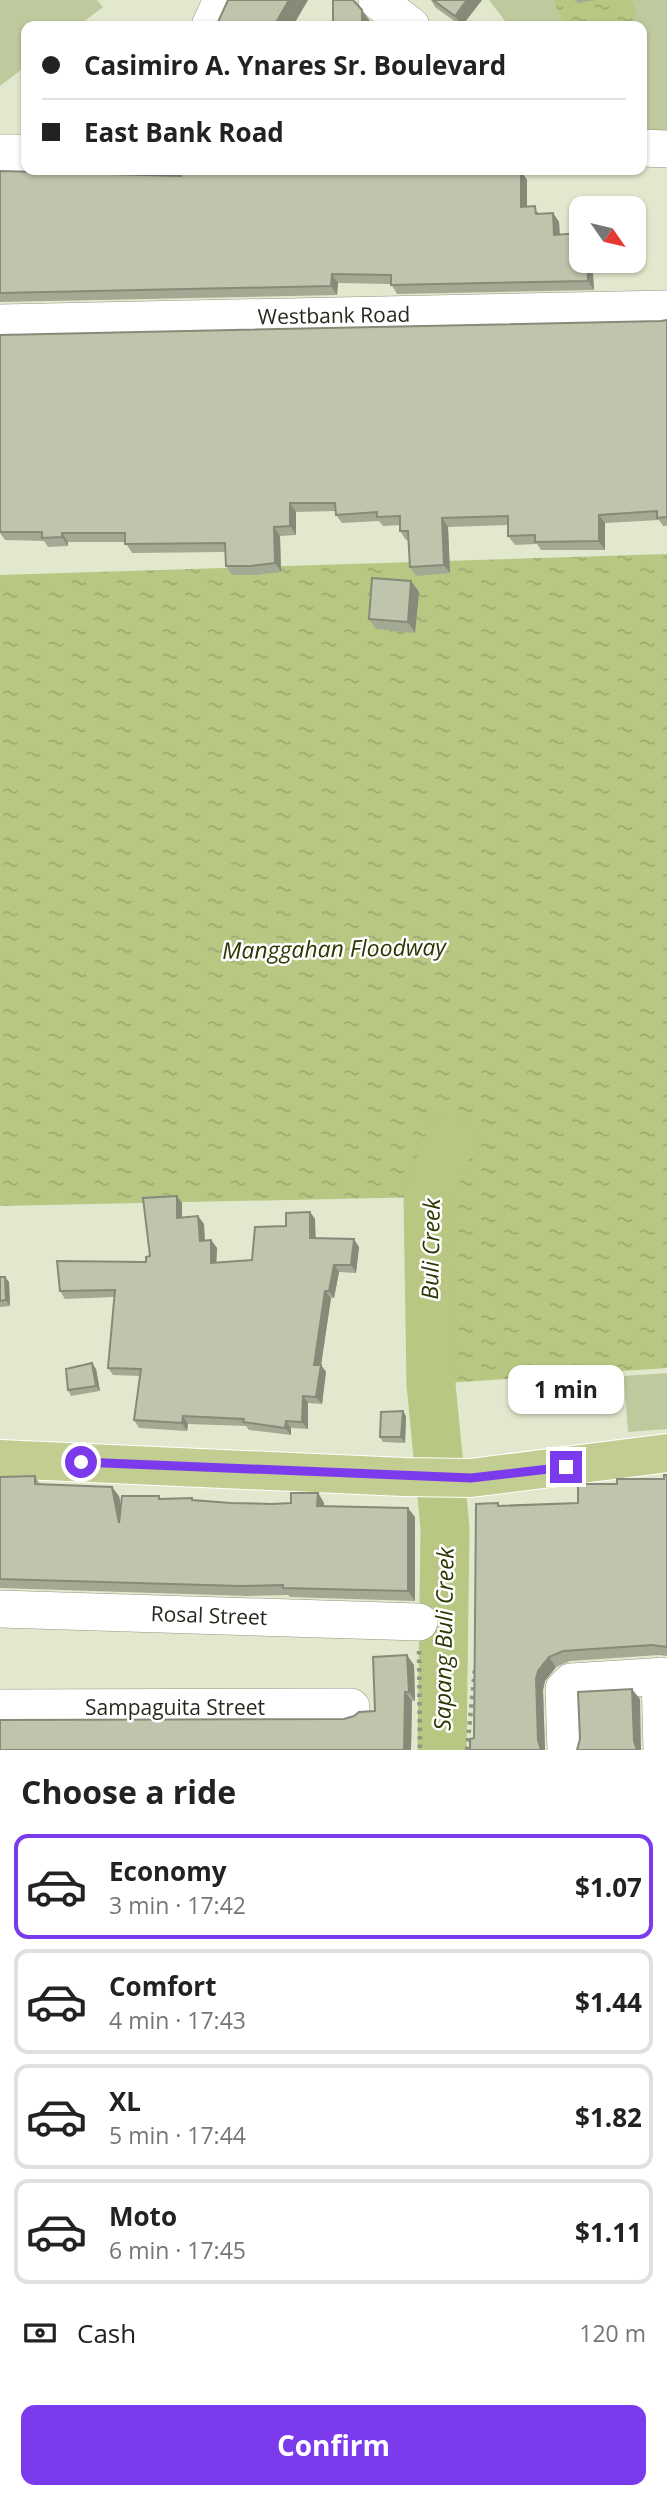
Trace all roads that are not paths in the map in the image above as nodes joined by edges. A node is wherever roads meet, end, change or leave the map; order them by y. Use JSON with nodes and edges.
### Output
{"nodes":[{"id":1,"x":222,"y":0,"type":"edge"},
{"id":2,"x":377,"y":0,"type":"edge"},
{"id":3,"x":212,"y":21,"type":"edge"},
{"id":4,"x":404,"y":21,"type":"edge"},
{"id":5,"x":647,"y":148,"type":"edge"},
{"id":6,"x":667,"y":149,"type":"edge"},
{"id":7,"x":0,"y":153,"type":"edge"},
{"id":8,"x":21,"y":153,"type":"edge"},
{"id":9,"x":667,"y":309,"type":"edge"},
{"id":10,"x":0,"y":323,"type":"edge"},
{"id":11,"x":667,"y":1453,"type":"edge"},
{"id":12,"x":0,"y":1458,"type":"edge"},
{"id":13,"x":0,"y":1609,"type":"edge"},
{"id":14,"x":419,"y":1622,"type":"road end"},
{"id":15,"x":664,"y":1676,"type":"edge"},
{"id":16,"x":351,"y":1707,"type":"dead end"},
{"id":17,"x":0,"y":1708,"type":"edge"},
{"id":18,"x":566,"y":1750,"type":"edge"},
{"id":19,"x":662,"y":1750,"type":"edge"}],
"edges":[{"from":1,"to":3,"type":"street"},
{"from":2,"to":4,"type":"street"},
{"from":5,"to":6,"type":"street"},
{"from":7,"to":8,"type":"street"},
{"from":9,"to":10,"type":"street","name":"Westbank Road"},
{"from":11,"to":12,"type":"main road"},
{"from":13,"to":14,"type":"street","name":"Rosal Street"},
{"from":15,"to":18,"type":"street"},
{"from":15,"to":19,"type":"street"},
{"from":16,"to":17,"type":"street","name":"Sampaguita Street"}]}
